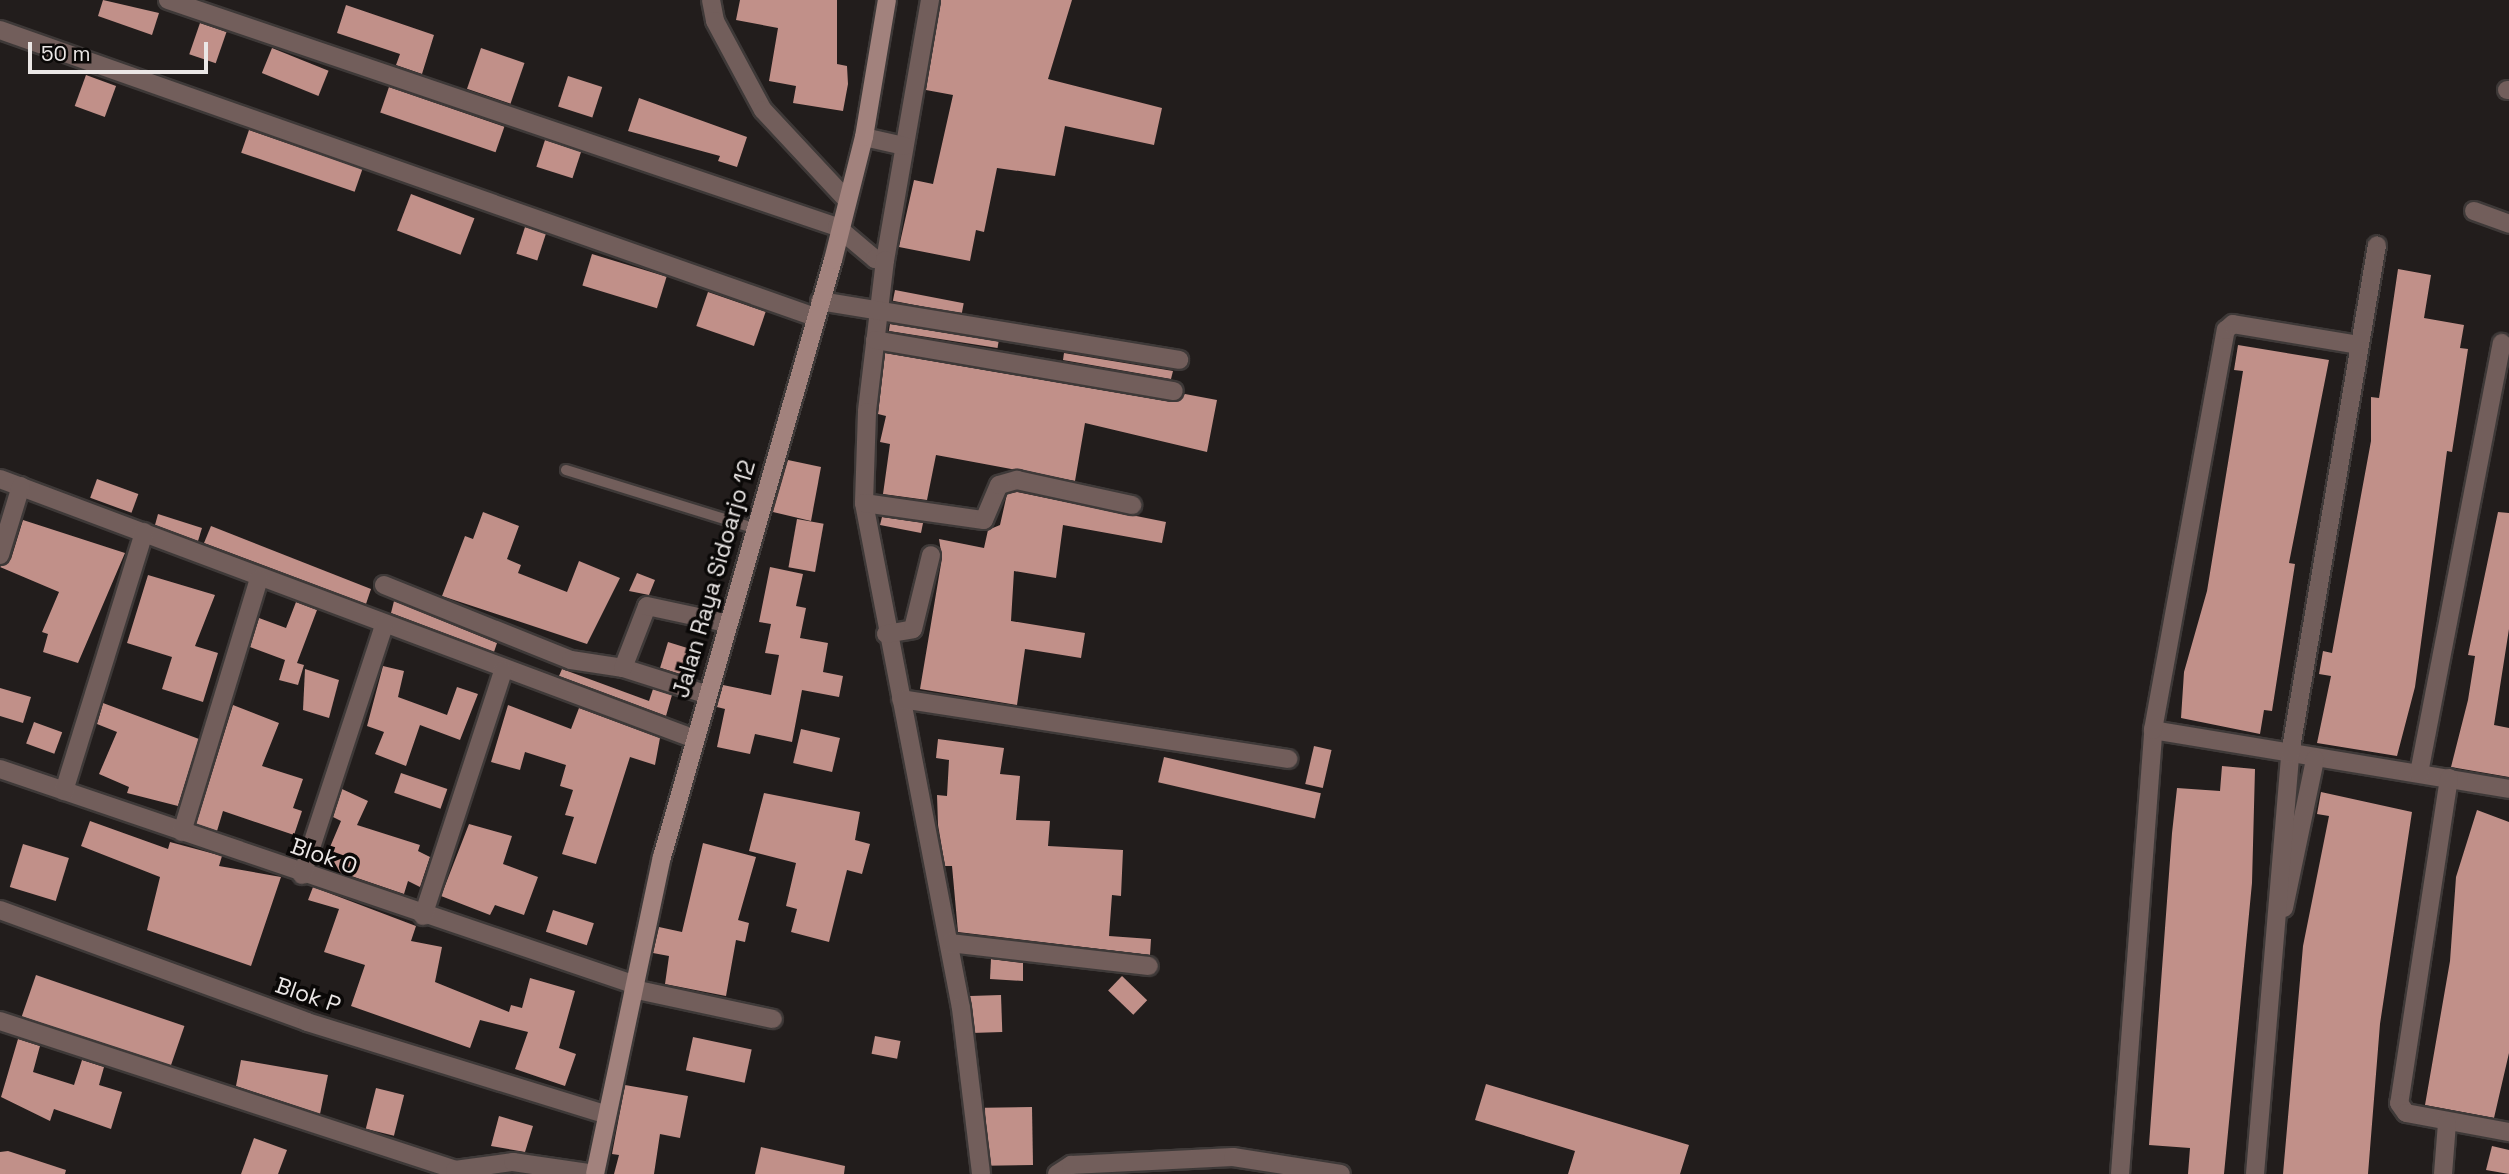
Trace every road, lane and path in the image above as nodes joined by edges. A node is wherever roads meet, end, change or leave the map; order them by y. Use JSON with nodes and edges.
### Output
{"nodes":[{"id":1,"x":168,"y":0,"type":"edge"},
{"id":2,"x":711,"y":0,"type":"edge"},
{"id":3,"x":887,"y":0,"type":"edge"},
{"id":4,"x":930,"y":0,"type":"edge"},
{"id":5,"x":0,"y":30,"type":"edge"},
{"id":6,"x":870,"y":139,"type":"junction"},
{"id":7,"x":901,"y":146,"type":"junction"},
{"id":8,"x":845,"y":198,"type":"junction"},
{"id":9,"x":2474,"y":211,"type":"dead end"},
{"id":10,"x":2509,"y":224,"type":"edge"},
{"id":11,"x":842,"y":231,"type":"junction"},
{"id":12,"x":2377,"y":245,"type":"dead end"},
{"id":13,"x":885,"y":260,"type":"junction"},
{"id":14,"x":818,"y":309,"type":"junction"},
{"id":15,"x":878,"y":314,"type":"junction"},
{"id":16,"x":875,"y":340,"type":"junction"},
{"id":17,"x":2502,"y":343,"type":"dead end"},
{"id":18,"x":2358,"y":345,"type":"junction"},
{"id":19,"x":1179,"y":360,"type":"dead end"},
{"id":20,"x":1174,"y":391,"type":"dead end"},
{"id":21,"x":566,"y":470,"type":"dead end"},
{"id":22,"x":0,"y":479,"type":"edge"},
{"id":23,"x":21,"y":486,"type":"junction"},
{"id":24,"x":864,"y":503,"type":"junction"},
{"id":25,"x":1132,"y":505,"type":"dead end"},
{"id":26,"x":754,"y":528,"type":"junction"},
{"id":27,"x":144,"y":532,"type":"junction"},
{"id":28,"x":0,"y":555,"type":"edge"},
{"id":29,"x":931,"y":555,"type":"dead end"},
{"id":30,"x":259,"y":579,"type":"junction"},
{"id":31,"x":384,"y":585,"type":"dead end"},
{"id":32,"x":726,"y":623,"type":"junction"},
{"id":33,"x":384,"y":626,"type":"junction"},
{"id":34,"x":886,"y":634,"type":"junction"},
{"id":35,"x":623,"y":668,"type":"junction"},
{"id":36,"x":503,"y":671,"type":"junction"},
{"id":37,"x":708,"y":695,"type":"junction"},
{"id":38,"x":901,"y":699,"type":"junction"},
{"id":39,"x":2153,"y":730,"type":"junction"},
{"id":40,"x":695,"y":739,"type":"junction"},
{"id":41,"x":2290,"y":754,"type":"junction"},
{"id":42,"x":1287,"y":759,"type":"dead end"},
{"id":43,"x":2315,"y":759,"type":"junction"},
{"id":44,"x":0,"y":769,"type":"edge"},
{"id":45,"x":2419,"y":773,"type":"junction"},
{"id":46,"x":2448,"y":778,"type":"junction"},
{"id":47,"x":2509,"y":789,"type":"edge"},
{"id":48,"x":64,"y":791,"type":"junction"},
{"id":49,"x":182,"y":832,"type":"junction"},
{"id":50,"x":302,"y":875,"type":"junction"},
{"id":51,"x":0,"y":910,"type":"edge"},
{"id":52,"x":423,"y":916,"type":"junction"},
{"id":53,"x":2275,"y":935,"type":"junction"},
{"id":54,"x":950,"y":943,"type":"junction"},
{"id":55,"x":1149,"y":966,"type":"dead end"},
{"id":56,"x":633,"y":987,"type":"junction"},
{"id":57,"x":774,"y":1019,"type":"dead end"},
{"id":58,"x":0,"y":1021,"type":"edge"},
{"id":59,"x":604,"y":1114,"type":"junction"},
{"id":60,"x":2447,"y":1123,"type":"junction"},
{"id":61,"x":2509,"y":1132,"type":"edge"},
{"id":62,"x":595,"y":1174,"type":"edge"},
{"id":63,"x":981,"y":1174,"type":"edge"},
{"id":64,"x":1057,"y":1174,"type":"edge"},
{"id":65,"x":1341,"y":1174,"type":"edge"},
{"id":66,"x":2120,"y":1174,"type":"edge"},
{"id":67,"x":2255,"y":1174,"type":"edge"},
{"id":68,"x":2443,"y":1174,"type":"edge"}],
"edges":[{"from":1,"to":11,"type":"street"},
{"from":2,"to":8,"type":"street"},
{"from":3,"to":6,"type":"main road","name":"Jalan Raya Sidoarjo 12"},
{"from":4,"to":7,"type":"street"},
{"from":5,"to":14,"type":"street"},
{"from":6,"to":7,"type":"street"},
{"from":6,"to":8,"type":"main road","name":"Jalan Raya Sidoarjo 12"},
{"from":7,"to":13,"type":"street"},
{"from":8,"to":11,"type":"main road","name":"Jalan Raya Sidoarjo 12"},
{"from":9,"to":10,"type":"street"},
{"from":11,"to":13,"type":"street"},
{"from":11,"to":14,"type":"main road","name":"Jalan Raya Sidoarjo 12"},
{"from":12,"to":18,"type":"street"},
{"from":13,"to":15,"type":"street"},
{"from":14,"to":15,"type":"street"},
{"from":14,"to":26,"type":"main road","name":"Jalan Raya Sidoarjo 12"},
{"from":15,"to":16,"type":"street"},
{"from":15,"to":19,"type":"street"},
{"from":16,"to":20,"type":"street"},
{"from":16,"to":24,"type":"street"},
{"from":17,"to":45,"type":"street"},
{"from":18,"to":39,"type":"street"},
{"from":18,"to":41,"type":"street"},
{"from":21,"to":26,"type":"lane"},
{"from":22,"to":23,"type":"street"},
{"from":23,"to":27,"type":"street"},
{"from":23,"to":28,"type":"street"},
{"from":24,"to":25,"type":"street"},
{"from":24,"to":34,"type":"street"},
{"from":26,"to":32,"type":"main road","name":"Jalan Raya Sidoarjo 12"},
{"from":27,"to":30,"type":"street"},
{"from":27,"to":48,"type":"street"},
{"from":29,"to":34,"type":"street"},
{"from":30,"to":33,"type":"street"},
{"from":30,"to":49,"type":"street"},
{"from":31,"to":35,"type":"street"},
{"from":32,"to":35,"type":"street"},
{"from":32,"to":37,"type":"main road","name":"Jalan Raya Sidoarjo 12"},
{"from":33,"to":36,"type":"street"},
{"from":33,"to":50,"type":"street"},
{"from":34,"to":38,"type":"street"},
{"from":35,"to":37,"type":"street"},
{"from":36,"to":40,"type":"street"},
{"from":36,"to":52,"type":"street"},
{"from":37,"to":40,"type":"main road","name":"Jalan Raya Sidoarjo 12"},
{"from":38,"to":42,"type":"street"},
{"from":38,"to":54,"type":"street"},
{"from":39,"to":41,"type":"street"},
{"from":39,"to":66,"type":"street"},
{"from":40,"to":56,"type":"main road","name":"Jalan Raya Sidoarjo 12"},
{"from":41,"to":43,"type":"street"},
{"from":41,"to":53,"type":"street"},
{"from":43,"to":45,"type":"street"},
{"from":43,"to":53,"type":"street"},
{"from":44,"to":48,"type":"street","name":"Blok O"},
{"from":45,"to":46,"type":"street"},
{"from":46,"to":47,"type":"street"},
{"from":46,"to":60,"type":"street"},
{"from":48,"to":49,"type":"street","name":"Blok O"},
{"from":49,"to":50,"type":"street","name":"Blok O"},
{"from":50,"to":52,"type":"street","name":"Blok O"},
{"from":51,"to":59,"type":"street","name":"Blok P"},
{"from":52,"to":56,"type":"street","name":"Blok O"},
{"from":53,"to":67,"type":"street"},
{"from":54,"to":55,"type":"street"},
{"from":54,"to":63,"type":"street"},
{"from":56,"to":57,"type":"street","name":"Blok O"},
{"from":56,"to":59,"type":"main road","name":"Jalan Raya Sidoarjo 12"},
{"from":58,"to":62,"type":"street"},
{"from":59,"to":62,"type":"main road","name":"Jalan Raya Sidoarjo 12"},
{"from":60,"to":61,"type":"street"},
{"from":60,"to":68,"type":"street"},
{"from":64,"to":65,"type":"street"}]}
